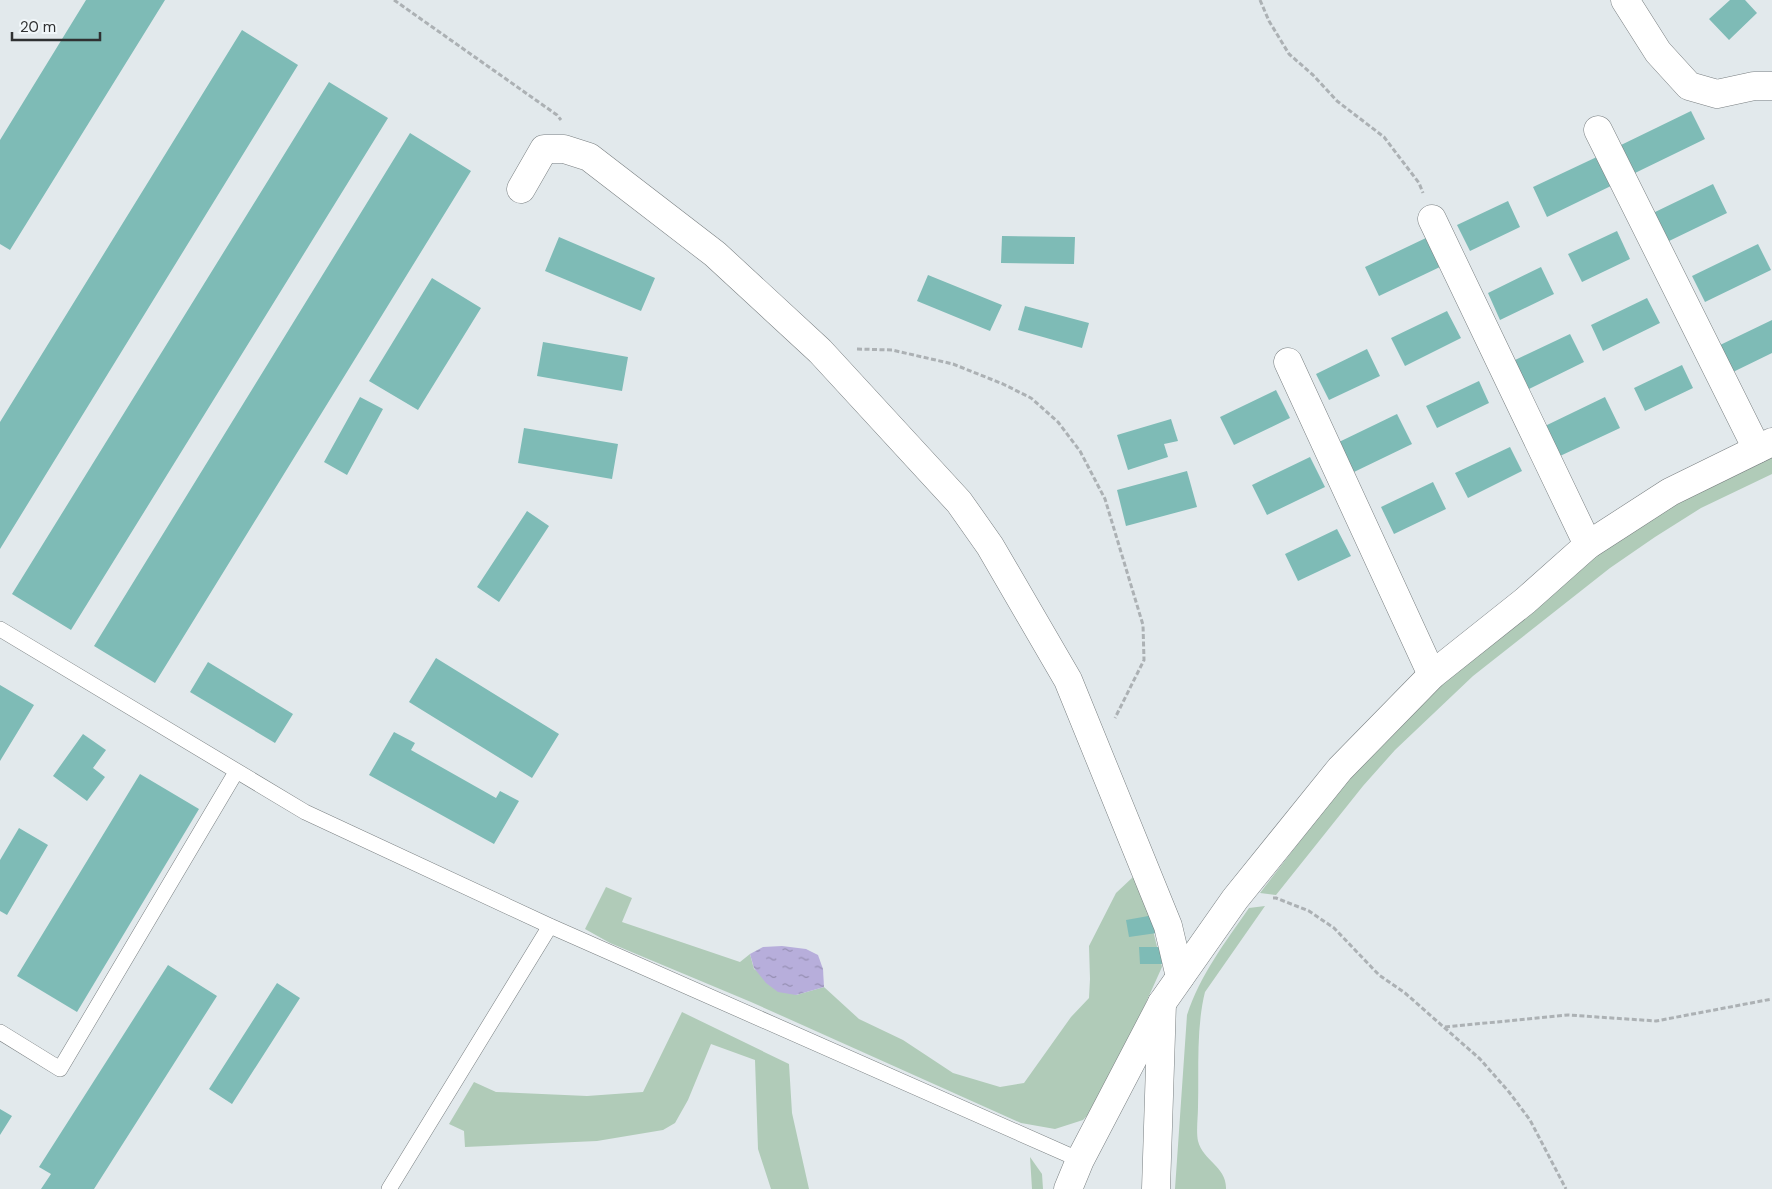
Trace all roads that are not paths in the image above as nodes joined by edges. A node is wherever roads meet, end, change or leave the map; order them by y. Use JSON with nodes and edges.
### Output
{"nodes":[{"id":1,"x":1625,"y":0,"type":"edge"},
{"id":2,"x":1772,"y":86,"type":"edge"},
{"id":3,"x":1598,"y":130,"type":"dead end"},
{"id":4,"x":521,"y":189,"type":"dead end"},
{"id":5,"x":1432,"y":219,"type":"road end"},
{"id":6,"x":1288,"y":362,"type":"dead end"},
{"id":7,"x":1764,"y":446,"type":"edge"},
{"id":8,"x":1588,"y":545,"type":"junction"},
{"id":9,"x":0,"y":629,"type":"edge"},
{"id":10,"x":1432,"y":674,"type":"junction"},
{"id":11,"x":236,"y":772,"type":"junction"},
{"id":12,"x":550,"y":926,"type":"junction"},
{"id":13,"x":1180,"y":977,"type":"junction"},
{"id":14,"x":1162,"y":1003,"type":"junction"},
{"id":15,"x":0,"y":1032,"type":"edge"},
{"id":16,"x":1080,"y":1160,"type":"junction"},
{"id":17,"x":389,"y":1189,"type":"edge"},
{"id":18,"x":1068,"y":1189,"type":"edge"},
{"id":19,"x":1156,"y":1189,"type":"edge"}],
"edges":[{"from":1,"to":2,"type":"street"},
{"from":3,"to":7,"type":"street"},
{"from":4,"to":13,"type":"street"},
{"from":5,"to":8,"type":"street"},
{"from":6,"to":10,"type":"street"},
{"from":7,"to":8,"type":"street"},
{"from":8,"to":10,"type":"street"},
{"from":9,"to":11,"type":"lane"},
{"from":10,"to":13,"type":"street"},
{"from":11,"to":12,"type":"lane"},
{"from":11,"to":15,"type":"lane"},
{"from":12,"to":16,"type":"lane"},
{"from":12,"to":17,"type":"lane"},
{"from":13,"to":14,"type":"street"},
{"from":14,"to":16,"type":"street"},
{"from":14,"to":19,"type":"street"},
{"from":16,"to":18,"type":"street"}]}
